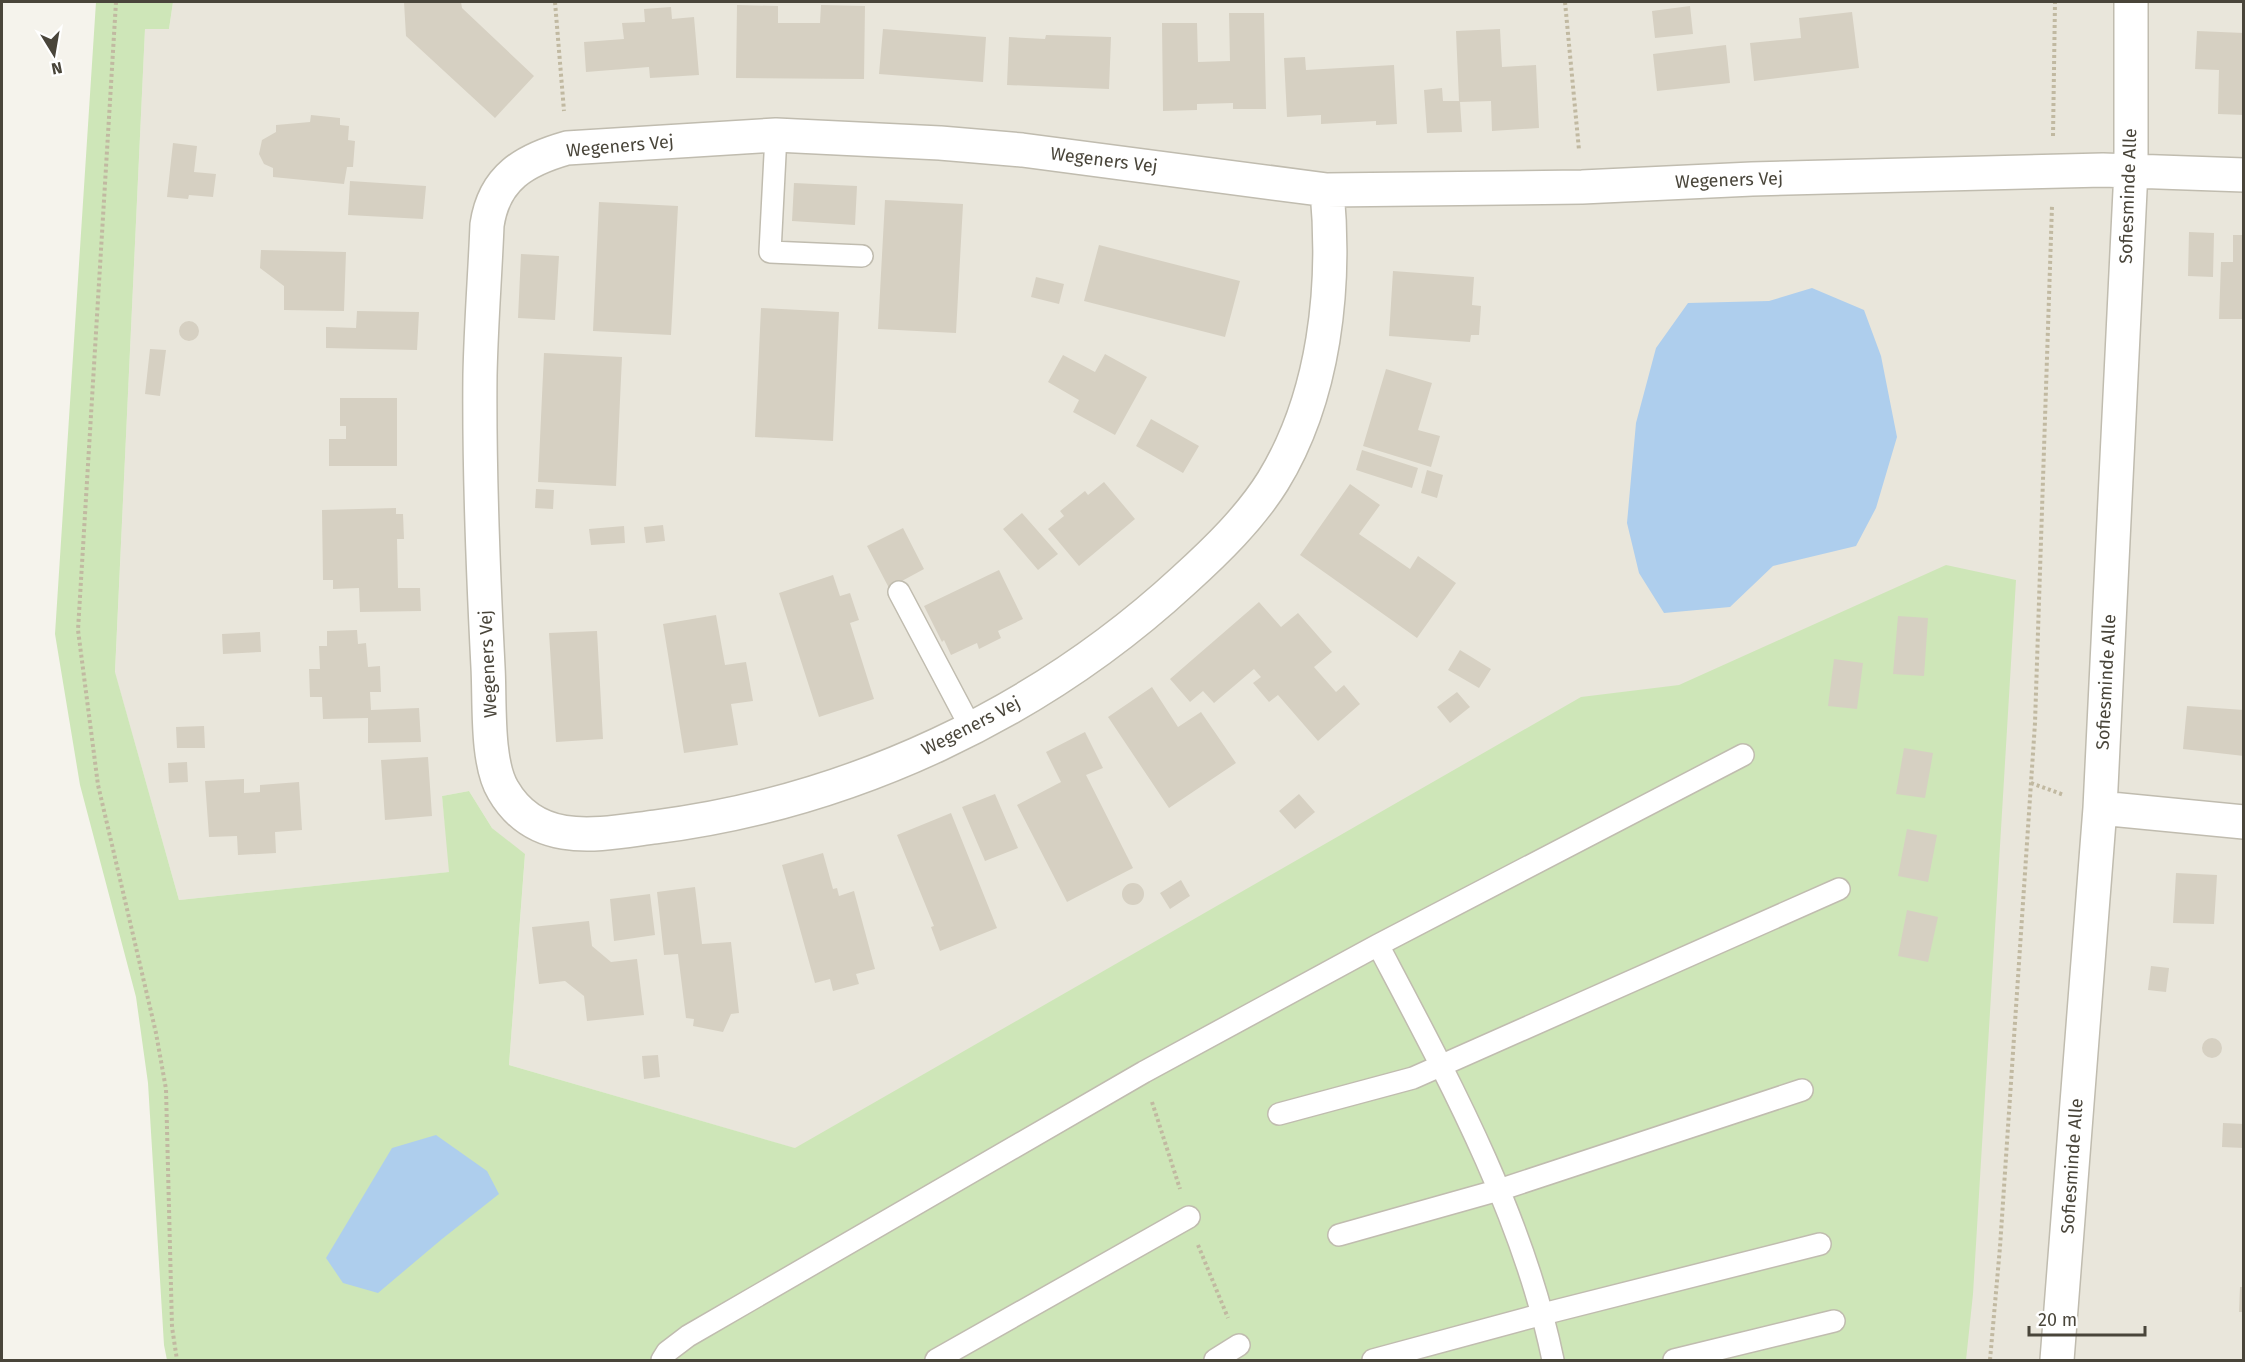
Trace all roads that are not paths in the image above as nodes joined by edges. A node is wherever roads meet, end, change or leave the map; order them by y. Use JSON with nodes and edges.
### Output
{"nodes":[{"id":1,"x":2131,"y":2,"type":"edge"},
{"id":2,"x":776,"y":135,"type":"junction"},
{"id":3,"x":2131,"y":170,"type":"junction"},
{"id":4,"x":2244,"y":175,"type":"edge"},
{"id":5,"x":1327,"y":190,"type":"junction"},
{"id":6,"x":861,"y":256,"type":"dead end"},
{"id":7,"x":899,"y":592,"type":"dead end"},
{"id":8,"x":971,"y":728,"type":"junction"},
{"id":9,"x":1743,"y":754,"type":"dead end"},
{"id":10,"x":2100,"y":808,"type":"junction"},
{"id":11,"x":2244,"y":822,"type":"edge"},
{"id":12,"x":1839,"y":889,"type":"dead end"},
{"id":13,"x":1378,"y":945,"type":"junction"},
{"id":14,"x":1441,"y":1065,"type":"junction"},
{"id":15,"x":1802,"y":1090,"type":"dead end"},
{"id":16,"x":1280,"y":1114,"type":"dead end"},
{"id":17,"x":1499,"y":1190,"type":"junction"},
{"id":18,"x":1189,"y":1217,"type":"dead end"},
{"id":19,"x":1339,"y":1235,"type":"dead end"},
{"id":20,"x":1820,"y":1244,"type":"dead end"},
{"id":21,"x":1543,"y":1314,"type":"junction"},
{"id":22,"x":1834,"y":1321,"type":"dead end"},
{"id":23,"x":1239,"y":1345,"type":"dead end"},
{"id":24,"x":662,"y":1360,"type":"edge"},
{"id":25,"x":936,"y":1360,"type":"edge"},
{"id":26,"x":1215,"y":1360,"type":"edge"},
{"id":27,"x":1373,"y":1360,"type":"edge"},
{"id":28,"x":1553,"y":1360,"type":"edge"},
{"id":29,"x":1674,"y":1360,"type":"edge"},
{"id":30,"x":2057,"y":1360,"type":"edge"}],
"edges":[{"from":1,"to":3,"type":"street","name":"Sofiesminde Alle"},
{"from":2,"to":5,"type":"street","name":"Wegeners Vej"},
{"from":2,"to":6,"type":"lane"},
{"from":2,"to":8,"type":"street","name":"Wegeners Vej"},
{"from":3,"to":4,"type":"street","name":"Wegeners Vej"},
{"from":3,"to":5,"type":"street","name":"Wegeners Vej"},
{"from":3,"to":10,"type":"street","name":"Sofiesminde Alle"},
{"from":5,"to":8,"type":"street","name":"Wegeners Vej"},
{"from":7,"to":8,"type":"lane"},
{"from":9,"to":13,"type":"lane"},
{"from":10,"to":11,"type":"street"},
{"from":10,"to":30,"type":"street","name":"Sofiesminde Alle"},
{"from":12,"to":14,"type":"lane"},
{"from":13,"to":14,"type":"lane"},
{"from":13,"to":24,"type":"lane"},
{"from":14,"to":16,"type":"lane"},
{"from":14,"to":17,"type":"lane"},
{"from":15,"to":17,"type":"lane"},
{"from":17,"to":19,"type":"lane"},
{"from":17,"to":21,"type":"lane"},
{"from":18,"to":25,"type":"lane"},
{"from":20,"to":21,"type":"lane"},
{"from":21,"to":27,"type":"lane"},
{"from":21,"to":28,"type":"lane"},
{"from":22,"to":29,"type":"lane"},
{"from":23,"to":26,"type":"lane"}]}
